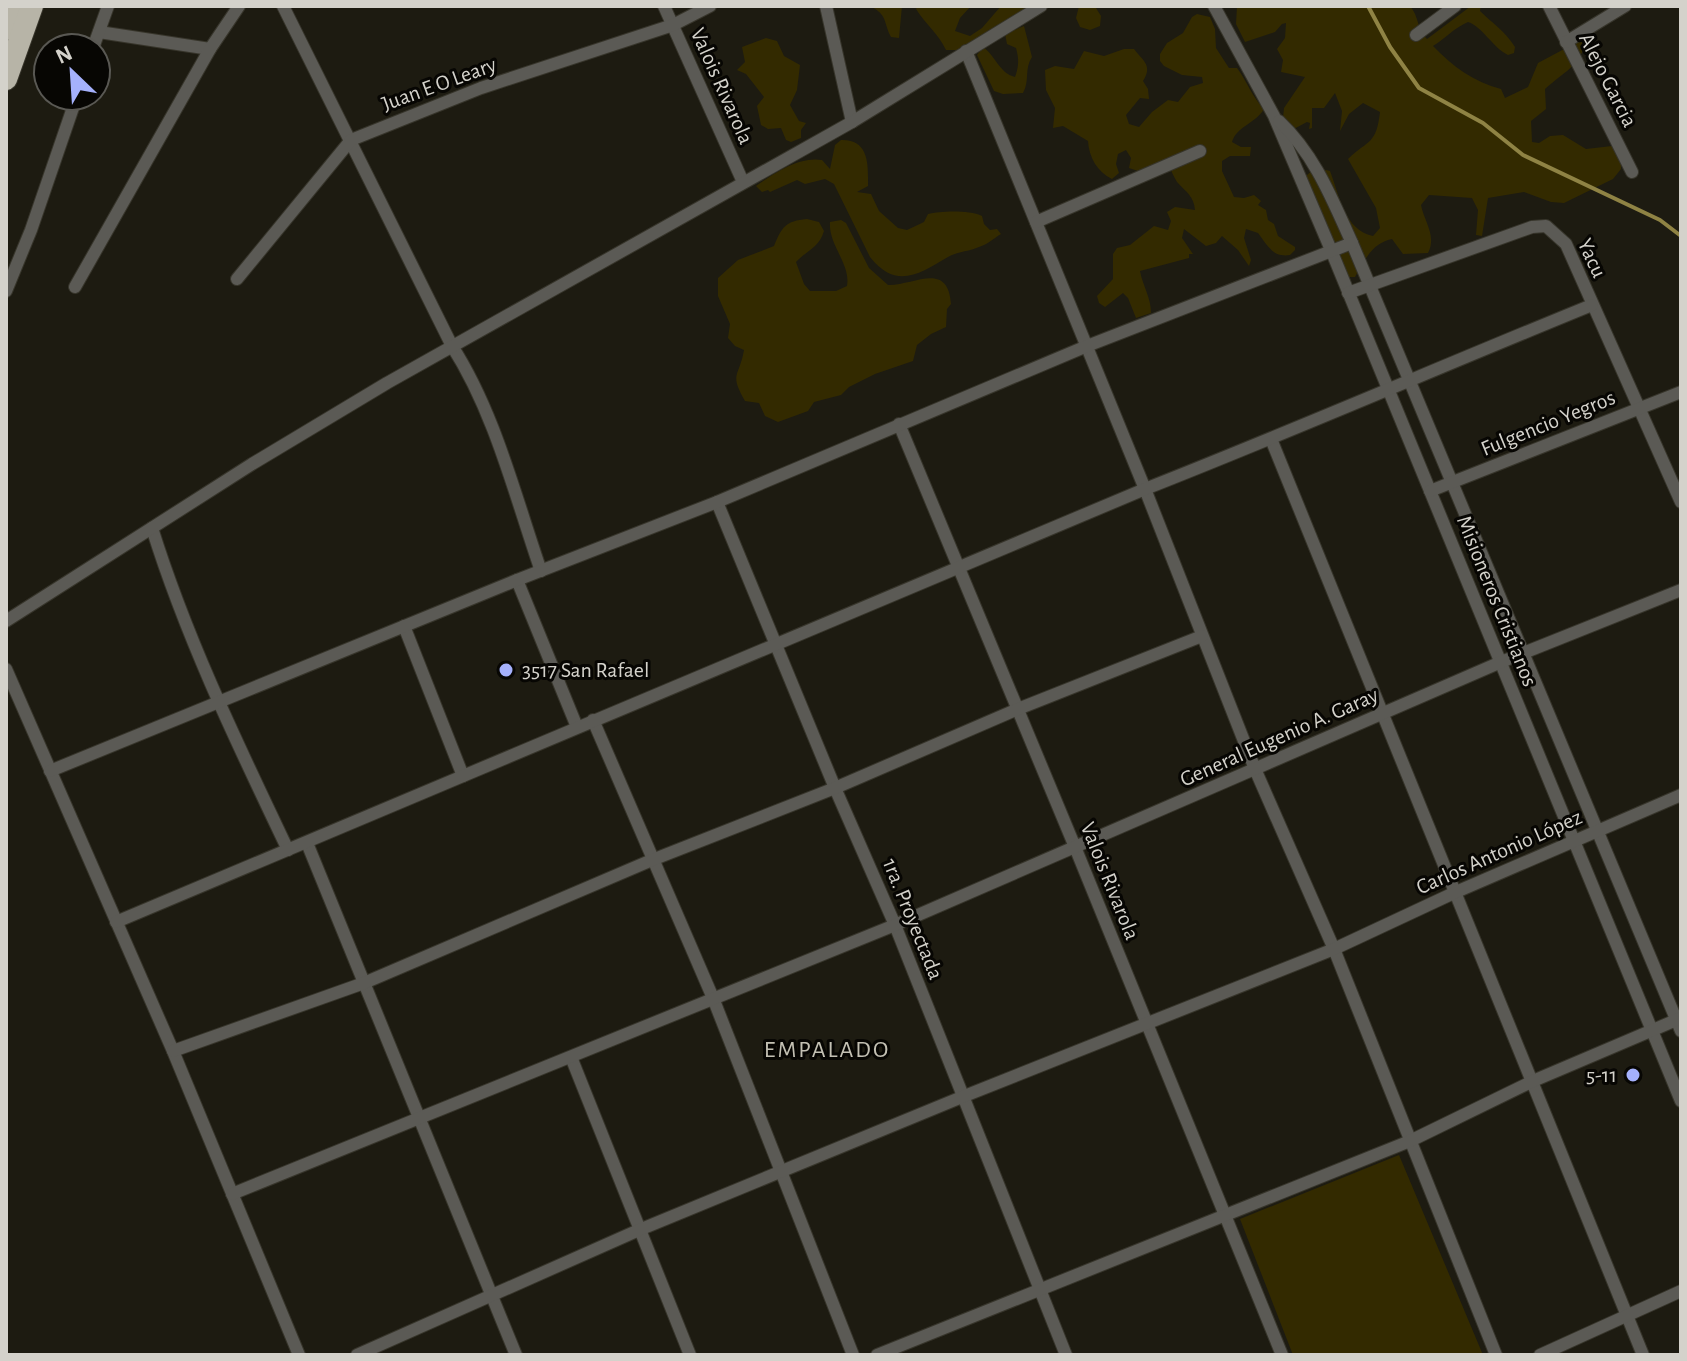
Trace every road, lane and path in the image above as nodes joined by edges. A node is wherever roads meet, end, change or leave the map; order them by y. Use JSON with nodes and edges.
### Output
{"nodes":[{"id":1,"x":15,"y":6,"type":"edge"},
{"id":2,"x":32,"y":6,"type":"edge"},
{"id":3,"x":108,"y":6,"type":"edge"},
{"id":4,"x":239,"y":6,"type":"edge"},
{"id":5,"x":283,"y":6,"type":"edge"},
{"id":6,"x":664,"y":6,"type":"edge"},
{"id":7,"x":710,"y":6,"type":"edge"},
{"id":8,"x":826,"y":6,"type":"edge"},
{"id":9,"x":1041,"y":6,"type":"edge"},
{"id":10,"x":1214,"y":6,"type":"edge"},
{"id":11,"x":1455,"y":6,"type":"edge"},
{"id":12,"x":1549,"y":6,"type":"edge"},
{"id":13,"x":1625,"y":6,"type":"edge"},
{"id":14,"x":673,"y":25,"type":"junction"},
{"id":15,"x":6,"y":29,"type":"edge"},
{"id":16,"x":99,"y":32,"type":"edge"},
{"id":17,"x":112,"y":34,"type":"edge"},
{"id":18,"x":1416,"y":35,"type":"dead end"},
{"id":19,"x":1566,"y":42,"type":"junction"},
{"id":20,"x":210,"y":49,"type":"junction"},
{"id":21,"x":966,"y":51,"type":"junction"},
{"id":22,"x":6,"y":79,"type":"edge"},
{"id":23,"x":72,"y":112,"type":"edge"},
{"id":24,"x":1274,"y":116,"type":"junction"},
{"id":25,"x":852,"y":122,"type":"junction"},
{"id":26,"x":351,"y":140,"type":"junction"},
{"id":27,"x":1200,"y":151,"type":"dead end"},
{"id":28,"x":1632,"y":172,"type":"dead end"},
{"id":29,"x":743,"y":182,"type":"junction"},
{"id":30,"x":1036,"y":222,"type":"junction"},
{"id":31,"x":1352,"y":243,"type":"junction"},
{"id":32,"x":1331,"y":250,"type":"junction"},
{"id":33,"x":237,"y":279,"type":"dead end"},
{"id":34,"x":1370,"y":286,"type":"junction"},
{"id":35,"x":75,"y":287,"type":"dead end"},
{"id":36,"x":6,"y":291,"type":"edge"},
{"id":37,"x":1348,"y":293,"type":"junction"},
{"id":38,"x":1592,"y":305,"type":"junction"},
{"id":39,"x":452,"y":346,"type":"junction"},
{"id":40,"x":1087,"y":346,"type":"junction"},
{"id":41,"x":1409,"y":379,"type":"junction"},
{"id":42,"x":1388,"y":390,"type":"junction"},
{"id":43,"x":1681,"y":392,"type":"edge"},
{"id":44,"x":1640,"y":408,"type":"junction"},
{"id":45,"x":899,"y":424,"type":"junction"},
{"id":46,"x":1271,"y":439,"type":"junction"},
{"id":47,"x":1452,"y":482,"type":"junction"},
{"id":48,"x":1145,"y":489,"type":"junction"},
{"id":49,"x":1430,"y":491,"type":"junction"},
{"id":50,"x":717,"y":502,"type":"junction"},
{"id":51,"x":1681,"y":502,"type":"edge"},
{"id":52,"x":152,"y":528,"type":"junction"},
{"id":53,"x":960,"y":566,"type":"junction"},
{"id":54,"x":541,"y":571,"type":"junction"},
{"id":55,"x":517,"y":580,"type":"junction"},
{"id":56,"x":1681,"y":590,"type":"edge"},
{"id":57,"x":6,"y":621,"type":"edge"},
{"id":58,"x":404,"y":626,"type":"junction"},
{"id":59,"x":1202,"y":636,"type":"junction"},
{"id":60,"x":775,"y":646,"type":"junction"},
{"id":61,"x":1525,"y":654,"type":"junction"},
{"id":62,"x":1501,"y":662,"type":"junction"},
{"id":63,"x":6,"y":669,"type":"edge"},
{"id":64,"x":218,"y":703,"type":"junction"},
{"id":65,"x":1018,"y":709,"type":"junction"},
{"id":66,"x":1383,"y":713,"type":"junction"},
{"id":67,"x":593,"y":720,"type":"junction"},
{"id":68,"x":577,"y":727,"type":"junction"},
{"id":69,"x":1255,"y":769,"type":"junction"},
{"id":70,"x":50,"y":771,"type":"junction"},
{"id":71,"x":463,"y":776,"type":"junction"},
{"id":72,"x":835,"y":788,"type":"junction"},
{"id":73,"x":1681,"y":795,"type":"edge"},
{"id":74,"x":1597,"y":830,"type":"junction"},
{"id":75,"x":1574,"y":840,"type":"junction"},
{"id":76,"x":307,"y":843,"type":"junction"},
{"id":77,"x":1075,"y":847,"type":"junction"},
{"id":78,"x":288,"y":850,"type":"junction"},
{"id":79,"x":652,"y":860,"type":"junction"},
{"id":80,"x":1456,"y":892,"type":"junction"},
{"id":81,"x":116,"y":922,"type":"junction"},
{"id":82,"x":895,"y":925,"type":"junction"},
{"id":83,"x":1334,"y":949,"type":"junction"},
{"id":84,"x":364,"y":983,"type":"junction"},
{"id":85,"x":713,"y":998,"type":"junction"},
{"id":86,"x":1146,"y":1023,"type":"junction"},
{"id":87,"x":1679,"y":1023,"type":"edge"},
{"id":88,"x":1652,"y":1030,"type":"junction"},
{"id":89,"x":173,"y":1051,"type":"junction"},
{"id":90,"x":571,"y":1057,"type":"junction"},
{"id":91,"x":1533,"y":1081,"type":"junction"},
{"id":92,"x":962,"y":1097,"type":"junction"},
{"id":93,"x":1681,"y":1101,"type":"edge"},
{"id":94,"x":420,"y":1119,"type":"junction"},
{"id":95,"x":1410,"y":1141,"type":"junction"},
{"id":96,"x":781,"y":1172,"type":"junction"},
{"id":97,"x":232,"y":1194,"type":"junction"},
{"id":98,"x":1225,"y":1215,"type":"junction"},
{"id":99,"x":639,"y":1230,"type":"junction"},
{"id":100,"x":1040,"y":1289,"type":"junction"},
{"id":101,"x":1681,"y":1291,"type":"edge"},
{"id":102,"x":491,"y":1295,"type":"junction"},
{"id":103,"x":1627,"y":1316,"type":"junction"},
{"id":104,"x":299,"y":1355,"type":"edge"},
{"id":105,"x":357,"y":1355,"type":"edge"},
{"id":106,"x":516,"y":1355,"type":"edge"},
{"id":107,"x":690,"y":1355,"type":"edge"},
{"id":108,"x":853,"y":1355,"type":"edge"},
{"id":109,"x":877,"y":1355,"type":"edge"},
{"id":110,"x":1066,"y":1355,"type":"edge"},
{"id":111,"x":1282,"y":1355,"type":"edge"},
{"id":112,"x":1496,"y":1355,"type":"edge"},
{"id":113,"x":1540,"y":1355,"type":"edge"},
{"id":114,"x":1643,"y":1355,"type":"edge"}],
"edges":[{"from":1,"to":15,"type":"highway"},
{"from":2,"to":22,"type":"highway"},
{"from":3,"to":16,"type":"street"},
{"from":4,"to":20,"type":"street"},
{"from":5,"to":26,"type":"street"},
{"from":6,"to":14,"type":"street","name":"Valois Rivarola"},
{"from":7,"to":14,"type":"street","name":"Juan E O Leary"},
{"from":8,"to":25,"type":"street"},
{"from":9,"to":21,"type":"street"},
{"from":10,"to":24,"type":"street","name":"Misioneros Cristianos"},
{"from":11,"to":18,"type":"street"},
{"from":12,"to":19,"type":"street","name":"Alejo Garcia"},
{"from":13,"to":19,"type":"street"},
{"from":14,"to":26,"type":"street","name":"Juan E O Leary"},
{"from":14,"to":29,"type":"street","name":"Valois Rivarola"},
{"from":17,"to":20,"type":"street"},
{"from":19,"to":28,"type":"street","name":"Alejo Garcia"},
{"from":20,"to":35,"type":"street"},
{"from":21,"to":25,"type":"street"},
{"from":21,"to":30,"type":"street"},
{"from":23,"to":36,"type":"street"},
{"from":24,"to":31,"type":"street","name":"Misioneros Cristianos"},
{"from":24,"to":32,"type":"street","name":"Misioneros Cristianos"},
{"from":25,"to":29,"type":"street"},
{"from":26,"to":33,"type":"street","name":"Juan E O Leary"},
{"from":26,"to":39,"type":"street"},
{"from":27,"to":30,"type":"street"},
{"from":29,"to":39,"type":"street"},
{"from":30,"to":40,"type":"street"},
{"from":31,"to":32,"type":"street"},
{"from":31,"to":34,"type":"street","name":"Misioneros Cristianos"},
{"from":32,"to":37,"type":"street","name":"Misioneros Cristianos"},
{"from":32,"to":40,"type":"street"},
{"from":34,"to":37,"type":"street","name":"Yacu"},
{"from":34,"to":38,"type":"street","name":"Yacu"},
{"from":34,"to":41,"type":"street","name":"Misioneros Cristianos"},
{"from":37,"to":42,"type":"street","name":"Misioneros Cristianos"},
{"from":38,"to":41,"type":"street"},
{"from":38,"to":44,"type":"street","name":"Yacu"},
{"from":39,"to":52,"type":"street"},
{"from":39,"to":54,"type":"street"},
{"from":40,"to":45,"type":"street"},
{"from":40,"to":48,"type":"street"},
{"from":41,"to":42,"type":"street"},
{"from":41,"to":47,"type":"street","name":"Misioneros Cristianos"},
{"from":42,"to":46,"type":"street"},
{"from":42,"to":49,"type":"street","name":"Misioneros Cristianos"},
{"from":43,"to":44,"type":"street","name":"Fulgencio Yegros"},
{"from":44,"to":47,"type":"street","name":"Fulgencio Yegros"},
{"from":44,"to":51,"type":"street","name":"Yacu"},
{"from":45,"to":50,"type":"street"},
{"from":45,"to":53,"type":"street","name":"Valois Rivarola"},
{"from":46,"to":48,"type":"street"},
{"from":46,"to":66,"type":"street"},
{"from":47,"to":49,"type":"street","name":"Fulgencio Yegros"},
{"from":47,"to":61,"type":"street","name":"Misioneros Cristianos"},
{"from":48,"to":53,"type":"street"},
{"from":48,"to":59,"type":"street"},
{"from":49,"to":62,"type":"street","name":"Misioneros Cristianos"},
{"from":50,"to":54,"type":"street"},
{"from":50,"to":60,"type":"street","name":"1ra. Proyectada"},
{"from":52,"to":57,"type":"street"},
{"from":52,"to":64,"type":"street"},
{"from":53,"to":60,"type":"street"},
{"from":53,"to":65,"type":"street","name":"Valois Rivarola"},
{"from":54,"to":55,"type":"street"},
{"from":55,"to":58,"type":"street"},
{"from":55,"to":68,"type":"street"},
{"from":56,"to":61,"type":"street","name":"General Eugenio A. Garay"},
{"from":58,"to":64,"type":"street"},
{"from":58,"to":71,"type":"street"},
{"from":59,"to":65,"type":"street"},
{"from":59,"to":69,"type":"street"},
{"from":60,"to":67,"type":"street"},
{"from":60,"to":72,"type":"street","name":"1ra. Proyectada"},
{"from":61,"to":62,"type":"street","name":"General Eugenio A. Garay"},
{"from":61,"to":74,"type":"street","name":"Misioneros Cristianos"},
{"from":62,"to":66,"type":"street","name":"General Eugenio A. Garay"},
{"from":62,"to":75,"type":"street","name":"Misioneros Cristianos"},
{"from":63,"to":70,"type":"street"},
{"from":64,"to":70,"type":"street"},
{"from":64,"to":78,"type":"street"},
{"from":65,"to":72,"type":"street"},
{"from":65,"to":77,"type":"street","name":"Valois Rivarola"},
{"from":66,"to":69,"type":"street","name":"General Eugenio A. Garay"},
{"from":66,"to":80,"type":"street"},
{"from":67,"to":68,"type":"street"},
{"from":67,"to":79,"type":"street"},
{"from":68,"to":71,"type":"street"},
{"from":69,"to":77,"type":"street","name":"General Eugenio A. Garay"},
{"from":69,"to":83,"type":"street"},
{"from":70,"to":81,"type":"street"},
{"from":71,"to":76,"type":"street"},
{"from":72,"to":79,"type":"street"},
{"from":72,"to":82,"type":"street","name":"1ra. Proyectada"},
{"from":73,"to":74,"type":"street","name":"Carlos Antonio López"},
{"from":74,"to":75,"type":"street","name":"Carlos Antonio López"},
{"from":74,"to":87,"type":"street","name":"Misioneros Cristianos"},
{"from":75,"to":80,"type":"street","name":"Carlos Antonio López"},
{"from":75,"to":88,"type":"street","name":"Misioneros Cristianos"},
{"from":76,"to":78,"type":"street"},
{"from":76,"to":84,"type":"street"},
{"from":77,"to":82,"type":"street","name":"General Eugenio A. Garay"},
{"from":77,"to":86,"type":"street","name":"Valois Rivarola"},
{"from":78,"to":81,"type":"street"},
{"from":79,"to":84,"type":"street"},
{"from":79,"to":85,"type":"street"},
{"from":80,"to":83,"type":"street","name":"Carlos Antonio López"},
{"from":80,"to":91,"type":"street"},
{"from":81,"to":89,"type":"street"},
{"from":82,"to":85,"type":"street","name":"General Eugenio A. Garay"},
{"from":82,"to":92,"type":"street","name":"1ra. Proyectada"},
{"from":83,"to":86,"type":"street","name":"Carlos Antonio López"},
{"from":83,"to":95,"type":"street"},
{"from":84,"to":89,"type":"street"},
{"from":84,"to":94,"type":"street"},
{"from":85,"to":90,"type":"street","name":"General Eugenio A. Garay"},
{"from":85,"to":96,"type":"street"},
{"from":86,"to":92,"type":"street","name":"Carlos Antonio López"},
{"from":86,"to":98,"type":"street","name":"Valois Rivarola"},
{"from":87,"to":88,"type":"street"},
{"from":88,"to":91,"type":"street"},
{"from":88,"to":93,"type":"street","name":"Misioneros Cristianos"},
{"from":89,"to":97,"type":"street"},
{"from":90,"to":94,"type":"street","name":"General Eugenio A. Garay"},
{"from":90,"to":99,"type":"street"},
{"from":91,"to":95,"type":"street"},
{"from":91,"to":103,"type":"street"},
{"from":92,"to":96,"type":"street","name":"Carlos Antonio López"},
{"from":92,"to":100,"type":"street","name":"1ra. Proyectada"},
{"from":94,"to":97,"type":"street","name":"General Eugenio A. Garay"},
{"from":94,"to":102,"type":"street"},
{"from":95,"to":98,"type":"street"},
{"from":95,"to":112,"type":"street"},
{"from":96,"to":99,"type":"street","name":"Carlos Antonio López"},
{"from":96,"to":108,"type":"street"},
{"from":97,"to":104,"type":"street"},
{"from":98,"to":100,"type":"street"},
{"from":98,"to":111,"type":"street","name":"Valois Rivarola"},
{"from":99,"to":102,"type":"street","name":"Carlos Antonio López"},
{"from":99,"to":107,"type":"street"},
{"from":100,"to":109,"type":"street"},
{"from":100,"to":110,"type":"street","name":"1ra. Proyectada"},
{"from":101,"to":103,"type":"street"},
{"from":102,"to":105,"type":"street","name":"Carlos Antonio López"},
{"from":102,"to":106,"type":"street"},
{"from":103,"to":113,"type":"street"},
{"from":103,"to":114,"type":"street"}]}
